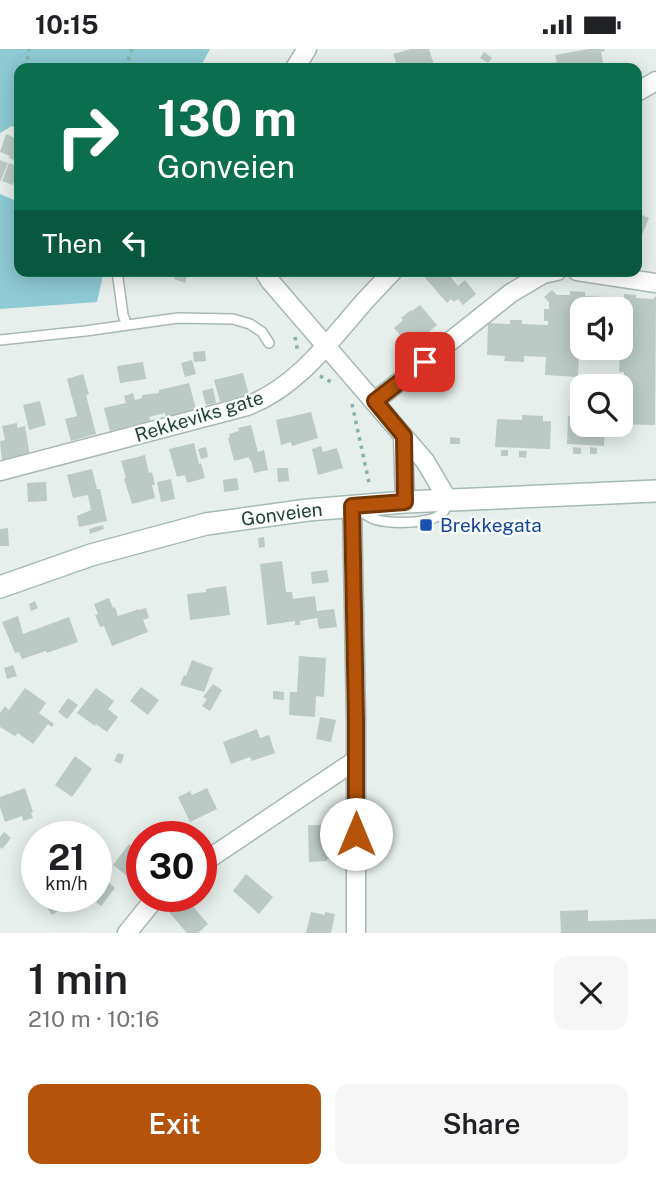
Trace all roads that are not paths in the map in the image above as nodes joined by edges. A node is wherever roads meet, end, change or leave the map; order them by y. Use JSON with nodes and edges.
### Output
{"nodes":[{"id":1,"x":118,"y":277,"type":"edge"},
{"id":2,"x":268,"y":277,"type":"edge"},
{"id":3,"x":388,"y":277,"type":"edge"},
{"id":4,"x":538,"y":277,"type":"edge"},
{"id":5,"x":616,"y":277,"type":"edge"},
{"id":6,"x":656,"y":283,"type":"edge"},
{"id":7,"x":127,"y":325,"type":"junction"},
{"id":8,"x":0,"y":340,"type":"edge"},
{"id":9,"x":269,"y":342,"type":"dead end"},
{"id":10,"x":326,"y":346,"type":"junction"},
{"id":11,"x":375,"y":401,"type":"junction"},
{"id":12,"x":404,"y":436,"type":"junction"},
{"id":13,"x":0,"y":471,"type":"edge"},
{"id":14,"x":656,"y":491,"type":"edge"},
{"id":15,"x":448,"y":500,"type":"junction"},
{"id":16,"x":405,"y":502,"type":"junction"},
{"id":17,"x":352,"y":506,"type":"junction"},
{"id":18,"x":0,"y":587,"type":"edge"},
{"id":19,"x":356,"y":760,"type":"junction"},
{"id":20,"x":217,"y":853,"type":"edge"},
{"id":21,"x":145,"y":912,"type":"edge"},
{"id":22,"x":127,"y":933,"type":"edge"},
{"id":23,"x":356,"y":933,"type":"edge"}],
"edges":[{"from":1,"to":7,"type":"lane"},
{"from":2,"to":10,"type":"street"},
{"from":3,"to":10,"type":"street","name":"Rekkeviks gate"},
{"from":4,"to":11,"type":"street"},
{"from":5,"to":6,"type":"street"},
{"from":7,"to":8,"type":"lane"},
{"from":7,"to":9,"type":"lane"},
{"from":10,"to":11,"type":"street"},
{"from":10,"to":13,"type":"street","name":"Rekkeviks gate"},
{"from":11,"to":12,"type":"street"},
{"from":12,"to":15,"type":"street"},
{"from":12,"to":16,"type":"street"},
{"from":14,"to":15,"type":"street","name":"Gonveien"},
{"from":15,"to":16,"type":"street","name":"Gonveien"},
{"from":15,"to":17,"type":"lane"},
{"from":16,"to":17,"type":"street","name":"Gonveien"},
{"from":17,"to":18,"type":"street","name":"Gonveien"},
{"from":17,"to":19,"type":"street"},
{"from":19,"to":20,"type":"street"},
{"from":19,"to":23,"type":"street"},
{"from":21,"to":22,"type":"street"}]}
